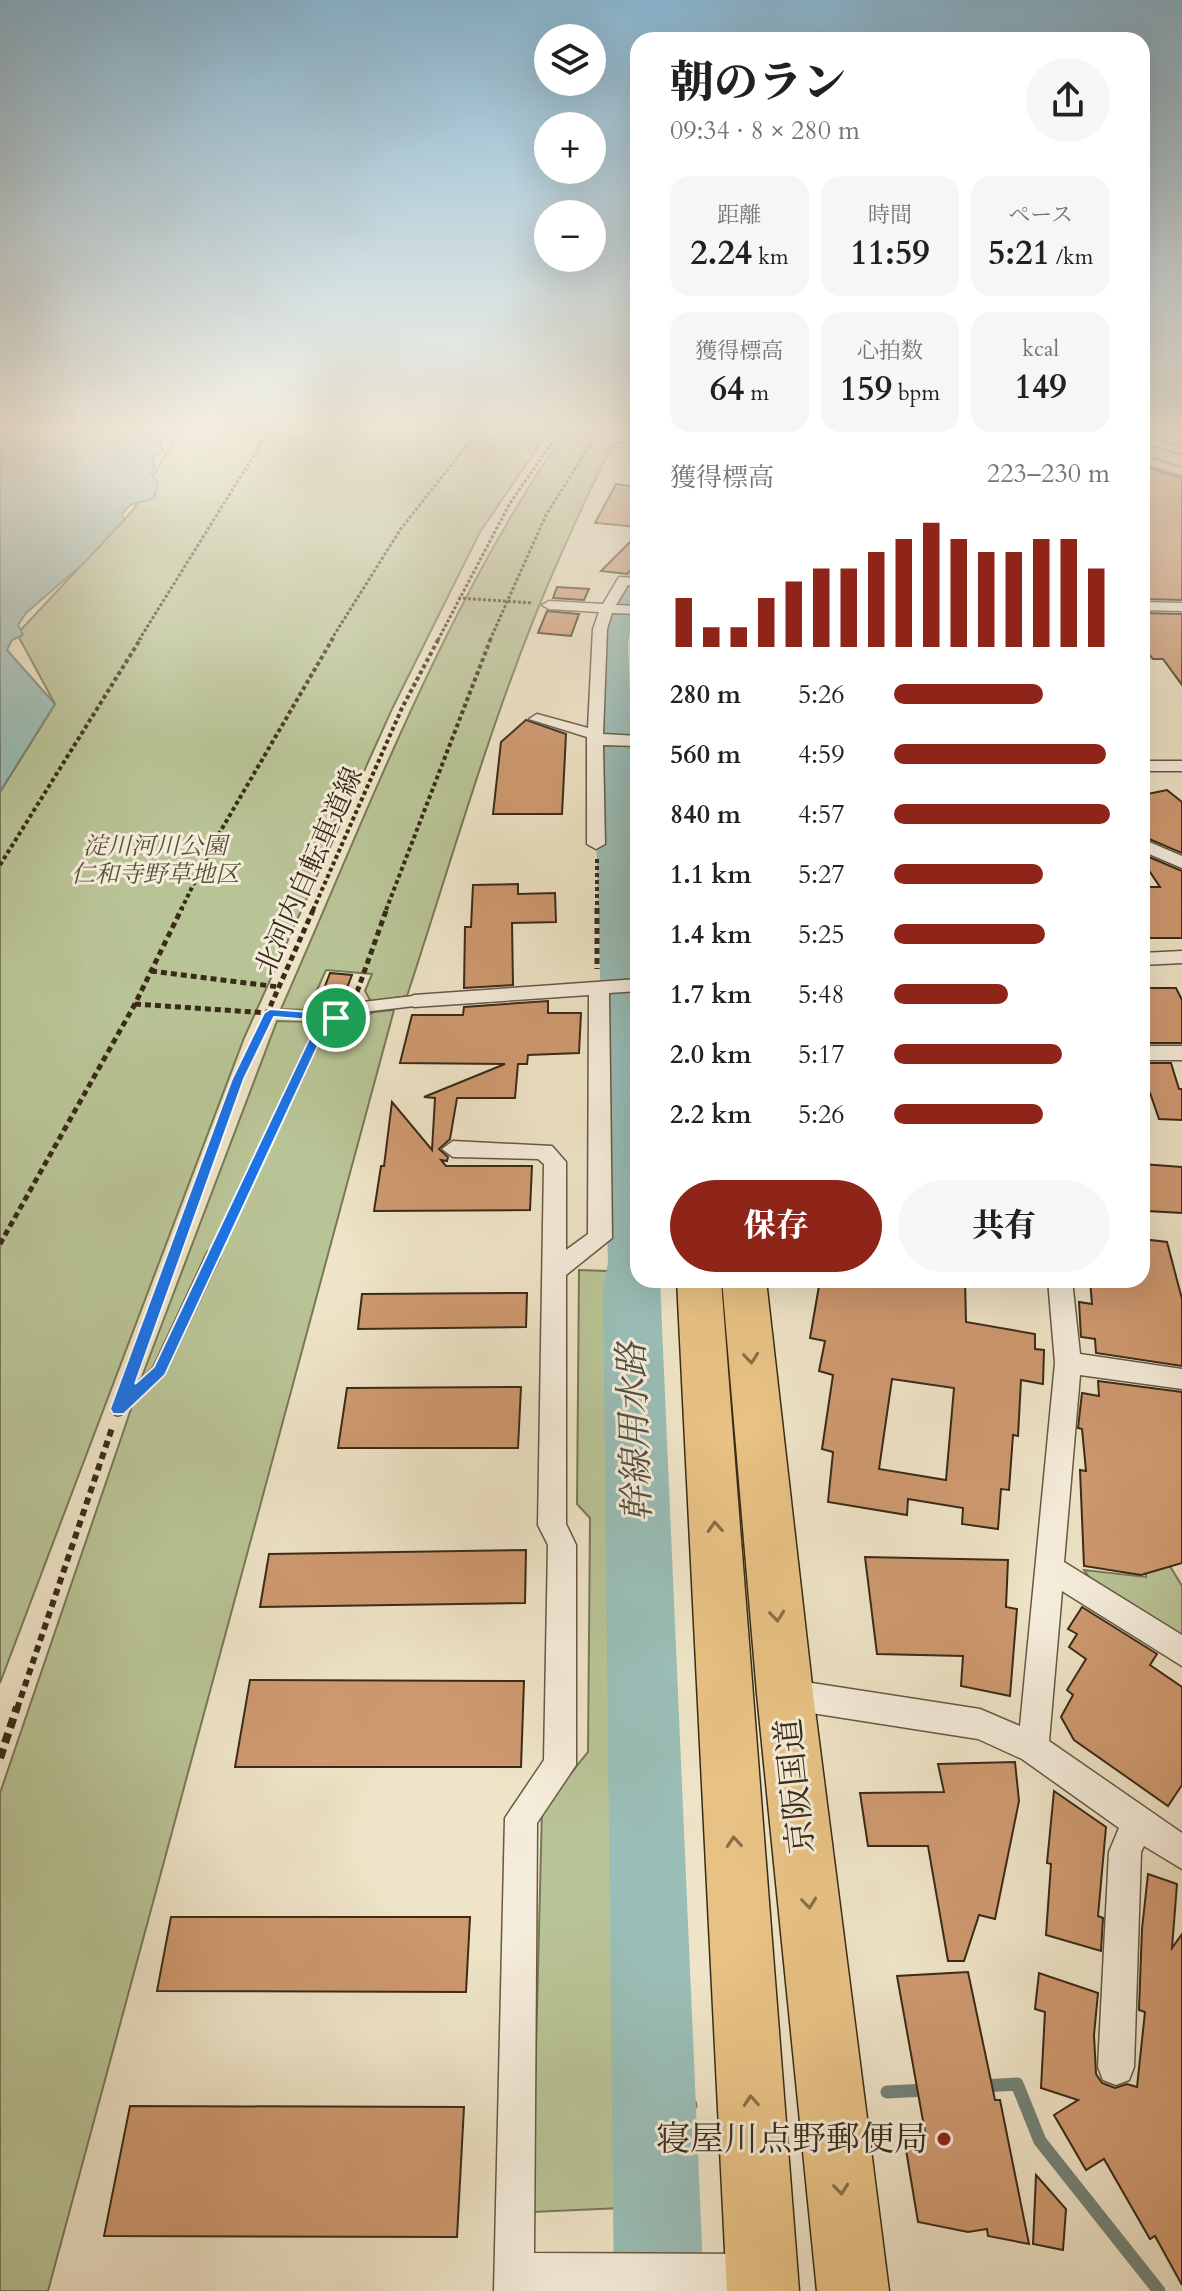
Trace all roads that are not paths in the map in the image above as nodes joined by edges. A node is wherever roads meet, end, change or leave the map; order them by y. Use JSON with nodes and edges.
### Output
{"nodes":[{"id":1,"x":630,"y":582,"type":"edge"},
{"id":2,"x":549,"y":605,"type":"road end"},
{"id":3,"x":1150,"y":606,"type":"edge"},
{"id":4,"x":1182,"y":607,"type":"edge"},
{"id":5,"x":607,"y":608,"type":"junction"},
{"id":6,"x":630,"y":609,"type":"edge"},
{"id":7,"x":537,"y":719,"type":"dead end"},
{"id":8,"x":595,"y":738,"type":"junction"},
{"id":9,"x":630,"y":740,"type":"edge"},
{"id":10,"x":1150,"y":766,"type":"edge"},
{"id":11,"x":1182,"y":766,"type":"edge"},
{"id":12,"x":596,"y":844,"type":"road end"},
{"id":13,"x":1150,"y":848,"type":"edge"},
{"id":14,"x":1182,"y":863,"type":"edge"},
{"id":15,"x":1182,"y":957,"type":"edge"},
{"id":16,"x":1150,"y":959,"type":"edge"},
{"id":17,"x":630,"y":985,"type":"edge"},
{"id":18,"x":603,"y":986,"type":"junction"},
{"id":19,"x":414,"y":1001,"type":"joint"},
{"id":20,"x":1150,"y":1053,"type":"edge"},
{"id":21,"x":1182,"y":1053,"type":"edge"},
{"id":22,"x":453,"y":1149,"type":"dead end"},
{"id":23,"x":554,"y":1271,"type":"junction"},
{"id":24,"x":700,"y":1288,"type":"edge"},
{"id":25,"x":745,"y":1288,"type":"edge"},
{"id":26,"x":1061,"y":1288,"type":"edge"},
{"id":27,"x":1068,"y":1363,"type":"junction"},
{"id":28,"x":1182,"y":1379,"type":"edge"},
{"id":29,"x":118,"y":1409,"type":"road end"},
{"id":30,"x":1051,"y":1569,"type":"junction"},
{"id":31,"x":1182,"y":1652,"type":"edge"},
{"id":32,"x":785,"y":1694,"type":"junction"},
{"id":33,"x":1033,"y":1748,"type":"junction"},
{"id":34,"x":1138,"y":1822,"type":"junction"},
{"id":35,"x":1182,"y":1853,"type":"edge"},
{"id":36,"x":1116,"y":2067,"type":"dead end"},
{"id":37,"x":514,"y":2282,"type":"edge"},
{"id":38,"x":763,"y":2282,"type":"edge"},
{"id":39,"x":853,"y":2291,"type":"edge"}],
"edges":[{"from":1,"to":5,"type":"street"},
{"from":2,"to":5,"type":"street"},
{"from":3,"to":4,"type":"street"},
{"from":5,"to":6,"type":"street"},
{"from":5,"to":8,"type":"street"},
{"from":7,"to":8,"type":"street"},
{"from":8,"to":9,"type":"street"},
{"from":8,"to":12,"type":"street"},
{"from":10,"to":11,"type":"street"},
{"from":13,"to":14,"type":"street"},
{"from":15,"to":16,"type":"street"},
{"from":17,"to":18,"type":"street"},
{"from":18,"to":19,"type":"street"},
{"from":18,"to":23,"type":"street"},
{"from":19,"to":29,"type":"lane"},
{"from":20,"to":21,"type":"street"},
{"from":22,"to":23,"type":"street"},
{"from":23,"to":37,"type":"street"},
{"from":38,"to":24,"type":"highway","name":"京阪国道","one_way":true},
{"from":25,"to":32,"type":"highway","name":"京阪国道","one_way":true},
{"from":26,"to":27,"type":"street"},
{"from":27,"to":28,"type":"street"},
{"from":27,"to":30,"type":"street"},
{"from":30,"to":31,"type":"street"},
{"from":30,"to":33,"type":"street"},
{"from":32,"to":33,"type":"street"},
{"from":32,"to":39,"type":"highway","name":"京阪国道","one_way":true},
{"from":33,"to":34,"type":"street"},
{"from":34,"to":35,"type":"street"},
{"from":34,"to":36,"type":"street"},
{"from":37,"to":38,"type":"street"}]}
